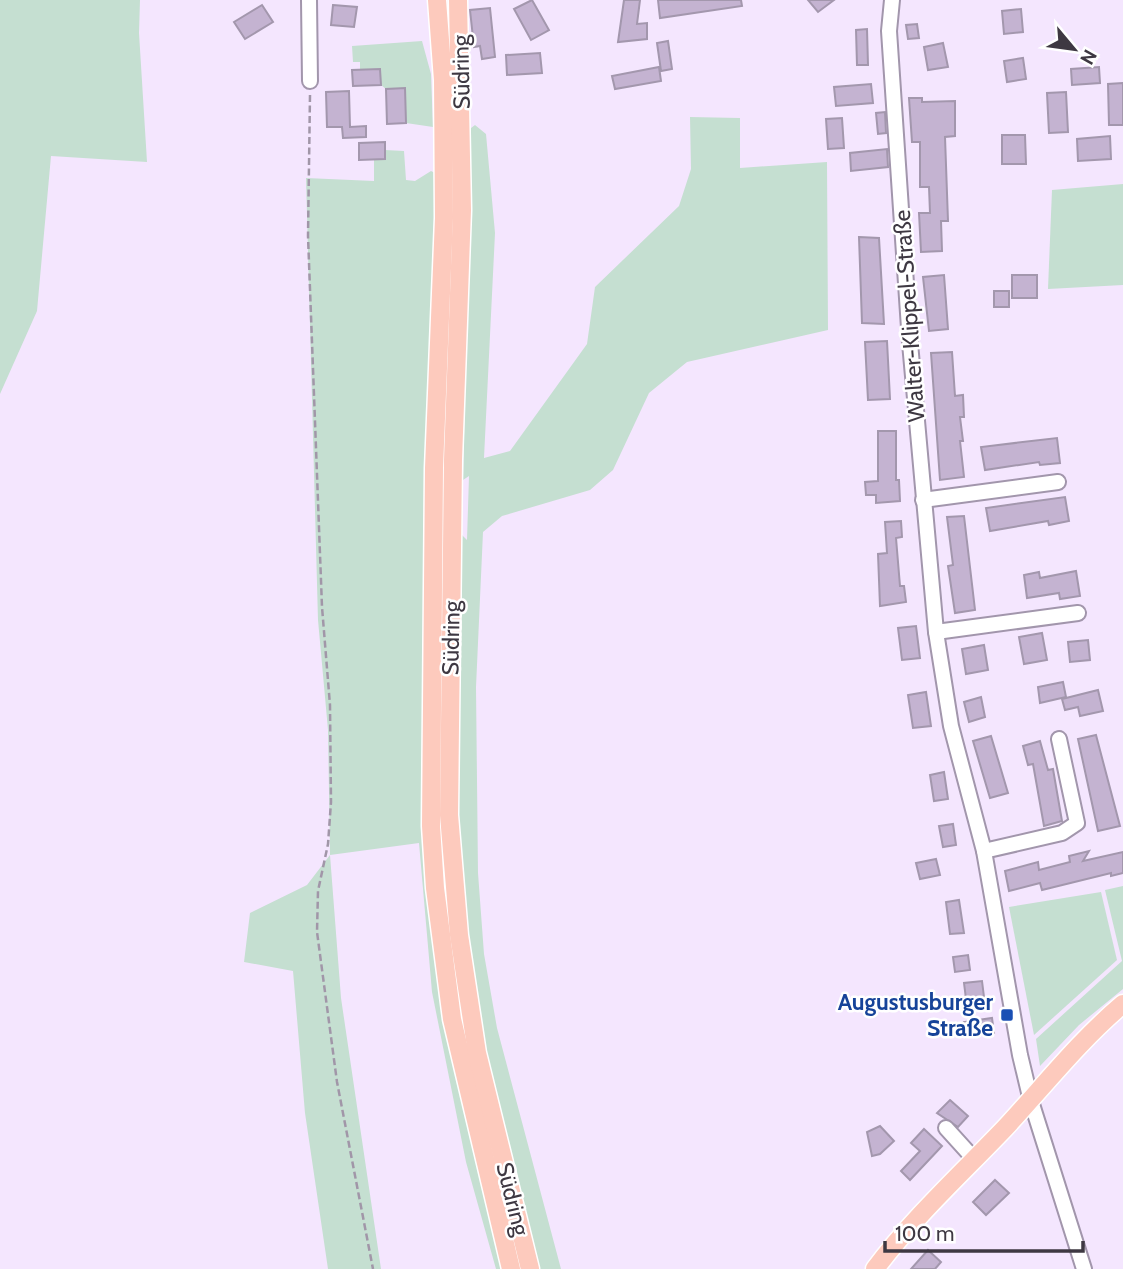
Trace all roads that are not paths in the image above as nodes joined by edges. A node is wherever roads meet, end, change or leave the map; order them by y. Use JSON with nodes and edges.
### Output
{"nodes":[{"id":1,"x":309,"y":0,"type":"edge"},
{"id":2,"x":438,"y":0,"type":"edge"},
{"id":3,"x":458,"y":0,"type":"edge"},
{"id":4,"x":892,"y":0,"type":"edge"},
{"id":5,"x":310,"y":81,"type":"road end"},
{"id":6,"x":1058,"y":482,"type":"dead end"},
{"id":7,"x":923,"y":500,"type":"junction"},
{"id":8,"x":1078,"y":613,"type":"dead end"},
{"id":9,"x":936,"y":632,"type":"junction"},
{"id":10,"x":1059,"y":739,"type":"dead end"},
{"id":11,"x":984,"y":851,"type":"junction"},
{"id":12,"x":1123,"y":1004,"type":"edge"},
{"id":13,"x":1031,"y":1101,"type":"junction"},
{"id":14,"x":946,"y":1128,"type":"dead end"},
{"id":15,"x":975,"y":1160,"type":"junction"},
{"id":16,"x":511,"y":1269,"type":"edge"},
{"id":17,"x":530,"y":1269,"type":"edge"},
{"id":18,"x":875,"y":1269,"type":"edge"},
{"id":19,"x":1084,"y":1269,"type":"edge"}],
"edges":[{"from":1,"to":5,"type":"street"},
{"from":2,"to":16,"type":"main road","name":"Südring"},
{"from":3,"to":17,"type":"main road","name":"Südring"},
{"from":4,"to":7,"type":"street","name":"Walter-Klippel-Straße"},
{"from":6,"to":7,"type":"street"},
{"from":7,"to":9,"type":"street","name":"Walter-Klippel-Straße"},
{"from":8,"to":9,"type":"street"},
{"from":9,"to":11,"type":"street","name":"Walter-Klippel-Straße"},
{"from":10,"to":11,"type":"street"},
{"from":11,"to":13,"type":"street","name":"Walter-Klippel-Straße"},
{"from":12,"to":13,"type":"main road"},
{"from":13,"to":15,"type":"main road"},
{"from":13,"to":19,"type":"street","name":"Walter-Klippel-Straße"},
{"from":14,"to":15,"type":"street"},
{"from":15,"to":18,"type":"main road"}]}
